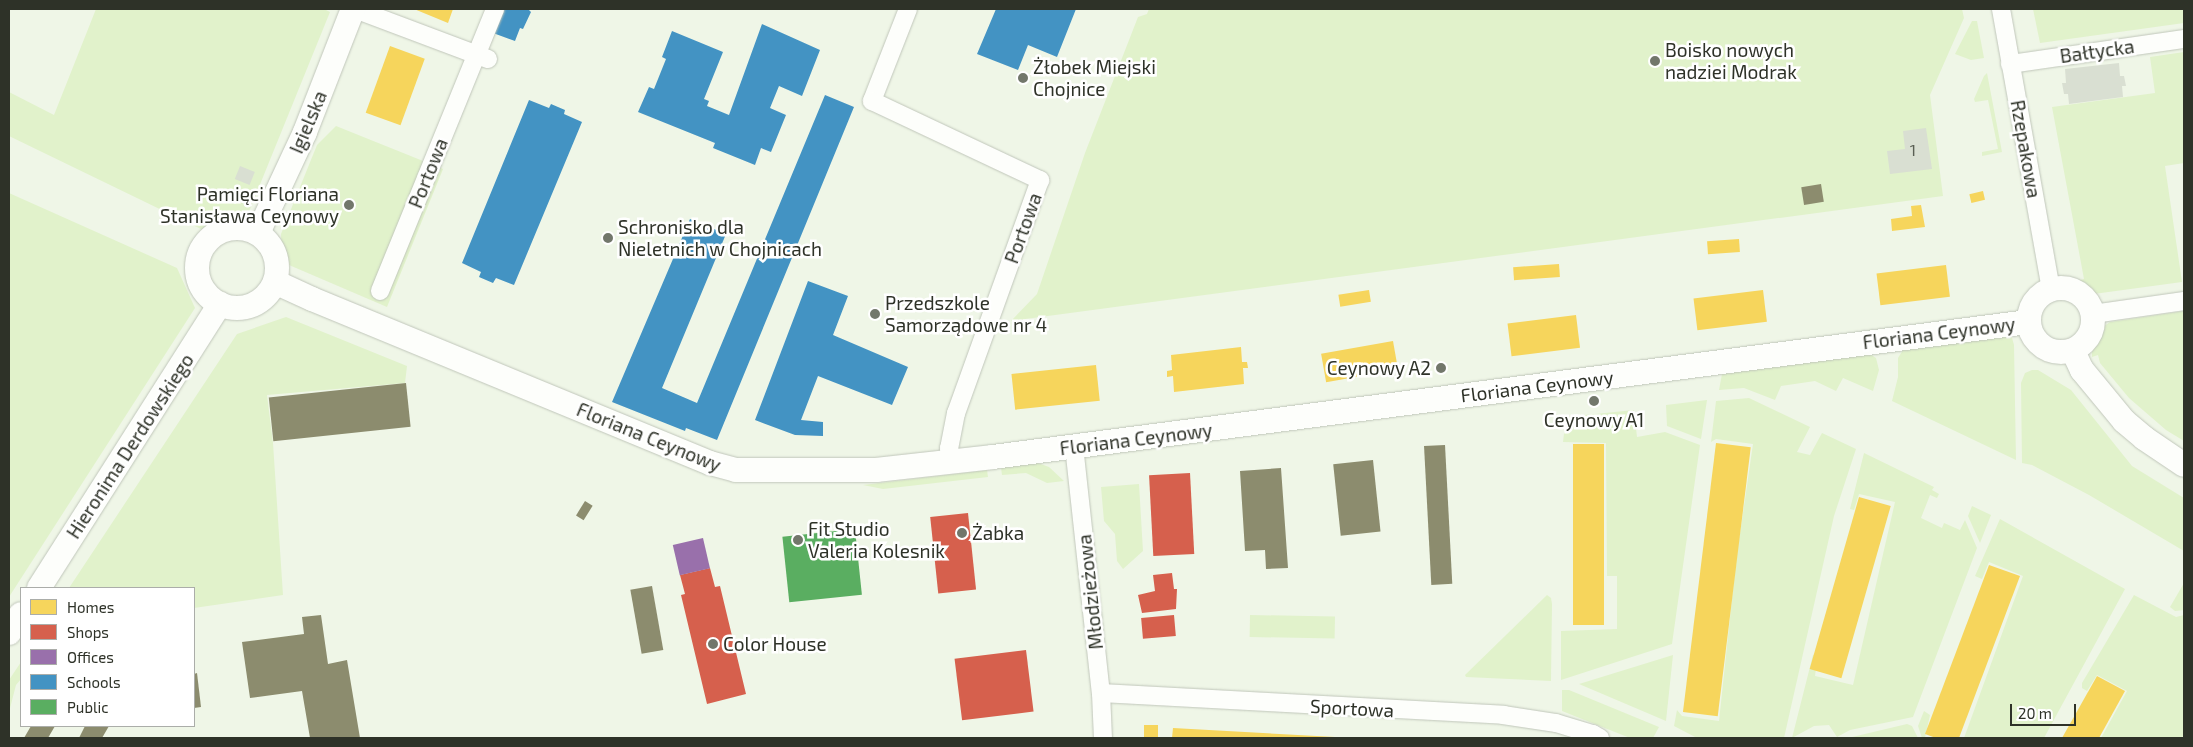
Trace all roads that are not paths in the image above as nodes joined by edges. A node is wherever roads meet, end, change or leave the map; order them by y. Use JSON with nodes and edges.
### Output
{"nodes":[{"id":1,"x":354,"y":9,"type":"edge"},
{"id":2,"x":495,"y":9,"type":"edge"},
{"id":3,"x":908,"y":9,"type":"edge"},
{"id":4,"x":2001,"y":9,"type":"edge"},
{"id":5,"x":2184,"y":39,"type":"edge"},
{"id":6,"x":482,"y":57,"type":"junction"},
{"id":7,"x":2010,"y":64,"type":"junction"},
{"id":8,"x":258,"y":233,"type":"junction"},
{"id":9,"x":275,"y":282,"type":"junction"},
{"id":10,"x":2051,"y":289,"type":"junction"},
{"id":11,"x":380,"y":291,"type":"dead end"},
{"id":12,"x":2184,"y":302,"type":"edge"},
{"id":13,"x":220,"y":304,"type":"junction"},
{"id":14,"x":2093,"y":314,"type":"junction"},
{"id":15,"x":2028,"y":322,"type":"junction"},
{"id":16,"x":2073,"y":351,"type":"junction"},
{"id":17,"x":1074,"y":446,"type":"junction"},
{"id":18,"x":951,"y":462,"type":"junction"},
{"id":19,"x":2184,"y":465,"type":"edge"},
{"id":20,"x":40,"y":587,"type":"edge"},
{"id":21,"x":20,"y":616,"type":"edge"},
{"id":22,"x":9,"y":632,"type":"edge"},
{"id":23,"x":1101,"y":692,"type":"junction"},
{"id":24,"x":1103,"y":738,"type":"edge"},
{"id":25,"x":1600,"y":738,"type":"edge"}],
"edges":[{"from":1,"to":6,"type":"street"},
{"from":1,"to":8,"type":"street","name":"Igielska"},
{"from":2,"to":6,"type":"street","name":"Portowa"},
{"from":3,"to":18,"type":"street","name":"Portowa"},
{"from":4,"to":7,"type":"street","name":"Rzepakowa"},
{"from":5,"to":7,"type":"street","name":"Bałtycka"},
{"from":6,"to":11,"type":"street","name":"Portowa"},
{"from":7,"to":10,"type":"street","name":"Rzepakowa"},
{"from":8,"to":9,"type":"street"},
{"from":8,"to":13,"type":"street"},
{"from":9,"to":13,"type":"street"},
{"from":9,"to":18,"type":"street","name":"Floriana Ceynowy"},
{"from":10,"to":14,"type":"street"},
{"from":10,"to":15,"type":"street"},
{"from":12,"to":14,"type":"street"},
{"from":13,"to":20,"type":"street","name":"Hieronima Derdowskiego"},
{"from":14,"to":16,"type":"street"},
{"from":15,"to":16,"type":"street"},
{"from":15,"to":17,"type":"street","name":"Floriana Ceynowy"},
{"from":16,"to":19,"type":"street"},
{"from":17,"to":18,"type":"street","name":"Floriana Ceynowy"},
{"from":17,"to":23,"type":"street","name":"Młodzieżowa"},
{"from":21,"to":22,"type":"street"},
{"from":23,"to":24,"type":"street","name":"Młodzieżowa"},
{"from":23,"to":25,"type":"street","name":"Sportowa"}]}
